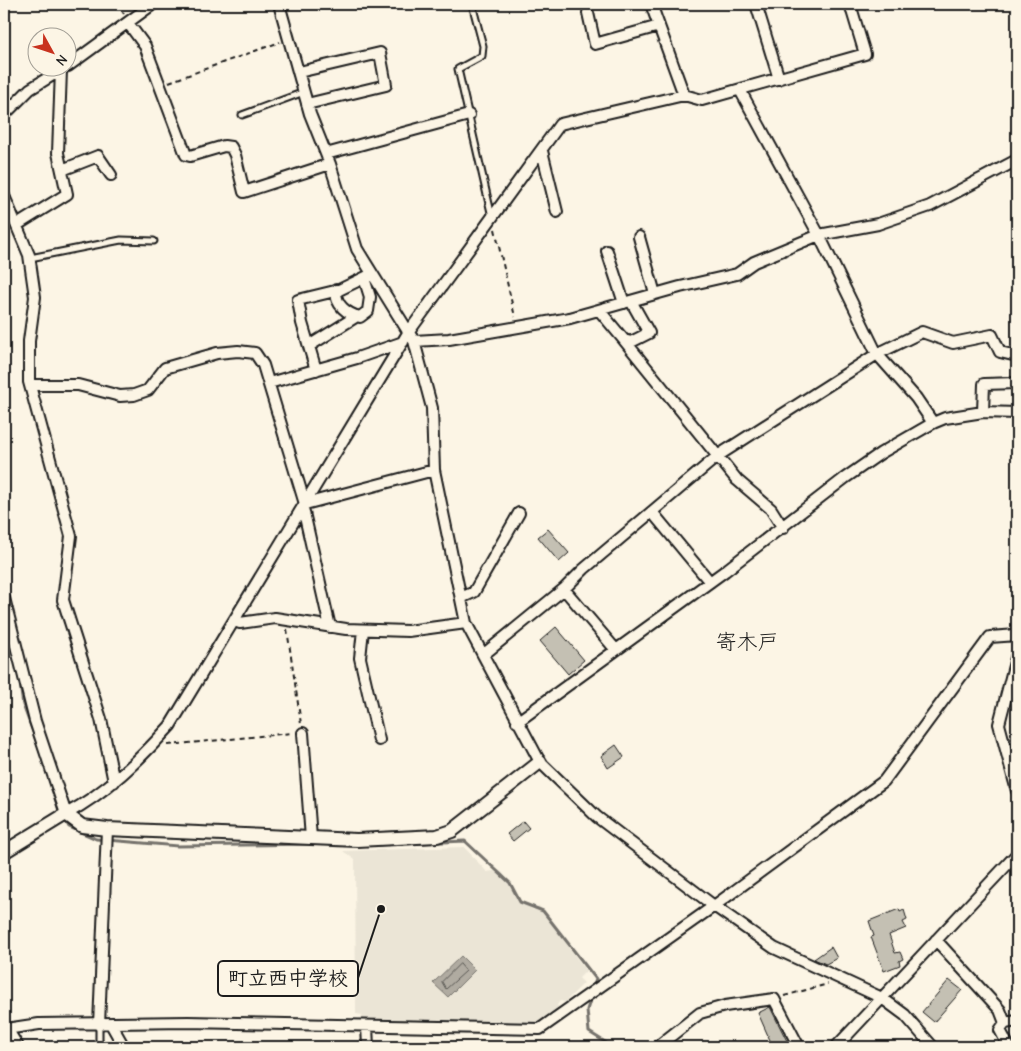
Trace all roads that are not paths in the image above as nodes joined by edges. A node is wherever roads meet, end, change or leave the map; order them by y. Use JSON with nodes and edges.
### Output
{"nodes":[{"id":1,"x":154,"y":4,"type":"edge"},
{"id":2,"x":279,"y":4,"type":"edge"},
{"id":3,"x":472,"y":4,"type":"edge"},
{"id":4,"x":651,"y":4,"type":"edge"},
{"id":5,"x":756,"y":4,"type":"edge"},
{"id":6,"x":850,"y":4,"type":"edge"},
{"id":7,"x":588,"y":13,"type":"dead end"},
{"id":8,"x":128,"y":23,"type":"junction"},
{"id":9,"x":659,"y":26,"type":"junction"},
{"id":10,"x":78,"y":59,"type":"edge"},
{"id":11,"x":298,"y":72,"type":"junction"},
{"id":12,"x":48,"y":78,"type":"edge"},
{"id":13,"x":64,"y":78,"type":"edge"},
{"id":14,"x":779,"y":79,"type":"junction"},
{"id":15,"x":740,"y":90,"type":"junction"},
{"id":16,"x":304,"y":92,"type":"junction"},
{"id":17,"x":684,"y":94,"type":"junction"},
{"id":18,"x":307,"y":104,"type":"junction"},
{"id":19,"x":4,"y":115,"type":"edge"},
{"id":20,"x":242,"y":115,"type":"dead end"},
{"id":21,"x":469,"y":115,"type":"junction"},
{"id":22,"x":542,"y":151,"type":"junction"},
{"id":23,"x":328,"y":159,"type":"junction"},
{"id":24,"x":1017,"y":160,"type":"edge"},
{"id":25,"x":62,"y":170,"type":"junction"},
{"id":26,"x":111,"y":175,"type":"dead end"},
{"id":27,"x":4,"y":196,"type":"edge"},
{"id":28,"x":557,"y":212,"type":"dead end"},
{"id":29,"x":493,"y":217,"type":"junction"},
{"id":30,"x":17,"y":225,"type":"junction"},
{"id":31,"x":819,"y":235,"type":"junction"},
{"id":32,"x":639,"y":237,"type":"dead end"},
{"id":33,"x":154,"y":241,"type":"dead end"},
{"id":34,"x":607,"y":251,"type":"dead end"},
{"id":35,"x":30,"y":258,"type":"junction"},
{"id":36,"x":368,"y":276,"type":"junction"},
{"id":37,"x":336,"y":290,"type":"junction"},
{"id":38,"x":655,"y":294,"type":"junction"},
{"id":39,"x":628,"y":302,"type":"junction"},
{"id":40,"x":599,"y":310,"type":"junction"},
{"id":41,"x":357,"y":316,"type":"junction"},
{"id":42,"x":408,"y":339,"type":"junction"},
{"id":43,"x":624,"y":340,"type":"junction"},
{"id":44,"x":309,"y":346,"type":"junction"},
{"id":45,"x":877,"y":354,"type":"junction"},
{"id":46,"x":1017,"y":356,"type":"edge"},
{"id":47,"x":316,"y":370,"type":"junction"},
{"id":48,"x":269,"y":383,"type":"junction"},
{"id":49,"x":1017,"y":383,"type":"edge"},
{"id":50,"x":30,"y":385,"type":"junction"},
{"id":51,"x":983,"y":412,"type":"junction"},
{"id":52,"x":1017,"y":413,"type":"edge"},
{"id":53,"x":933,"y":423,"type":"junction"},
{"id":54,"x":719,"y":456,"type":"junction"},
{"id":55,"x":434,"y":470,"type":"junction"},
{"id":56,"x":304,"y":506,"type":"junction"},
{"id":57,"x":652,"y":512,"type":"junction"},
{"id":58,"x":519,"y":513,"type":"dead end"},
{"id":59,"x":783,"y":528,"type":"junction"},
{"id":60,"x":710,"y":582,"type":"junction"},
{"id":61,"x":564,"y":589,"type":"junction"},
{"id":62,"x":4,"y":598,"type":"edge"},
{"id":63,"x":461,"y":598,"type":"junction"},
{"id":64,"x":235,"y":621,"type":"junction"},
{"id":65,"x":466,"y":623,"type":"junction"},
{"id":66,"x":330,"y":627,"type":"junction"},
{"id":67,"x":363,"y":630,"type":"junction"},
{"id":68,"x":1017,"y":635,"type":"edge"},
{"id":69,"x":616,"y":650,"type":"junction"},
{"id":70,"x":1017,"y":654,"type":"edge"},
{"id":71,"x":482,"y":655,"type":"junction"},
{"id":72,"x":517,"y":722,"type":"junction"},
{"id":73,"x":303,"y":733,"type":"road end"},
{"id":74,"x":379,"y":740,"type":"dead end"},
{"id":75,"x":540,"y":762,"type":"junction"},
{"id":76,"x":114,"y":782,"type":"junction"},
{"id":77,"x":1017,"y":791,"type":"edge"},
{"id":78,"x":66,"y":814,"type":"junction"},
{"id":79,"x":107,"y":829,"type":"junction"},
{"id":80,"x":311,"y":838,"type":"junction"},
{"id":81,"x":4,"y":852,"type":"edge"},
{"id":82,"x":1017,"y":854,"type":"edge"},
{"id":83,"x":714,"y":906,"type":"junction"},
{"id":84,"x":936,"y":940,"type":"junction"},
{"id":85,"x":882,"y":998,"type":"junction"},
{"id":86,"x":1017,"y":1020,"type":"edge"},
{"id":87,"x":1005,"y":1023,"type":"junction"},
{"id":88,"x":99,"y":1024,"type":"junction"},
{"id":89,"x":111,"y":1024,"type":"junction"},
{"id":90,"x":367,"y":1026,"type":"junction"},
{"id":91,"x":5,"y":1027,"type":"edge"},
{"id":92,"x":17,"y":1047,"type":"edge"},
{"id":93,"x":99,"y":1047,"type":"edge"},
{"id":94,"x":124,"y":1047,"type":"edge"},
{"id":95,"x":368,"y":1047,"type":"edge"},
{"id":96,"x":657,"y":1047,"type":"edge"},
{"id":97,"x":798,"y":1047,"type":"edge"},
{"id":98,"x":836,"y":1047,"type":"edge"},
{"id":99,"x":932,"y":1047,"type":"edge"},
{"id":100,"x":1010,"y":1047,"type":"edge"}],
"edges":[{"from":1,"to":8,"type":"street"},
{"from":2,"to":11,"type":"street"},
{"from":3,"to":21,"type":"lane"},
{"from":4,"to":9,"type":"street"},
{"from":5,"to":14,"type":"street"},
{"from":6,"to":14,"type":"street"},
{"from":7,"to":9,"type":"street"},
{"from":8,"to":10,"type":"street"},
{"from":8,"to":23,"type":"street"},
{"from":9,"to":17,"type":"street"},
{"from":11,"to":16,"type":"street"},
{"from":11,"to":18,"type":"street"},
{"from":12,"to":19,"type":"street"},
{"from":13,"to":25,"type":"street"},
{"from":14,"to":15,"type":"street"},
{"from":15,"to":17,"type":"street"},
{"from":15,"to":31,"type":"street"},
{"from":16,"to":18,"type":"street"},
{"from":16,"to":20,"type":"lane"},
{"from":17,"to":22,"type":"street"},
{"from":18,"to":23,"type":"street"},
{"from":21,"to":23,"type":"street"},
{"from":21,"to":29,"type":"lane"},
{"from":22,"to":28,"type":"street"},
{"from":22,"to":29,"type":"street"},
{"from":23,"to":36,"type":"street"},
{"from":24,"to":31,"type":"street"},
{"from":25,"to":26,"type":"street"},
{"from":25,"to":30,"type":"street"},
{"from":27,"to":30,"type":"street"},
{"from":29,"to":42,"type":"street"},
{"from":30,"to":35,"type":"street"},
{"from":31,"to":38,"type":"street"},
{"from":31,"to":45,"type":"street"},
{"from":32,"to":38,"type":"street"},
{"from":33,"to":35,"type":"lane"},
{"from":34,"to":39,"type":"street"},
{"from":35,"to":50,"type":"street"},
{"from":36,"to":37,"type":"street"},
{"from":36,"to":41,"type":"street"},
{"from":36,"to":42,"type":"street"},
{"from":37,"to":41,"type":"street"},
{"from":37,"to":44,"type":"street"},
{"from":38,"to":39,"type":"street"},
{"from":39,"to":40,"type":"street"},
{"from":39,"to":43,"type":"street"},
{"from":40,"to":42,"type":"street"},
{"from":40,"to":43,"type":"street"},
{"from":41,"to":44,"type":"street"},
{"from":42,"to":47,"type":"street"},
{"from":42,"to":55,"type":"street"},
{"from":42,"to":56,"type":"street"},
{"from":43,"to":54,"type":"street"},
{"from":44,"to":47,"type":"street"},
{"from":45,"to":46,"type":"street"},
{"from":45,"to":53,"type":"street"},
{"from":45,"to":54,"type":"street"},
{"from":47,"to":48,"type":"street"},
{"from":48,"to":50,"type":"street"},
{"from":48,"to":56,"type":"street"},
{"from":49,"to":51,"type":"street"},
{"from":50,"to":76,"type":"street"},
{"from":51,"to":52,"type":"street"},
{"from":51,"to":53,"type":"street"},
{"from":53,"to":59,"type":"street"},
{"from":54,"to":57,"type":"street"},
{"from":54,"to":59,"type":"street"},
{"from":55,"to":56,"type":"street"},
{"from":55,"to":63,"type":"street"},
{"from":56,"to":64,"type":"street"},
{"from":56,"to":66,"type":"street"},
{"from":57,"to":60,"type":"street"},
{"from":57,"to":61,"type":"street"},
{"from":58,"to":63,"type":"street"},
{"from":59,"to":60,"type":"street"},
{"from":60,"to":69,"type":"street"},
{"from":61,"to":69,"type":"street"},
{"from":61,"to":71,"type":"street"},
{"from":62,"to":78,"type":"street"},
{"from":63,"to":65,"type":"street"},
{"from":64,"to":66,"type":"street"},
{"from":64,"to":76,"type":"street"},
{"from":65,"to":67,"type":"street"},
{"from":65,"to":71,"type":"street"},
{"from":66,"to":67,"type":"street"},
{"from":67,"to":74,"type":"street"},
{"from":68,"to":83,"type":"street"},
{"from":69,"to":72,"type":"street"},
{"from":70,"to":77,"type":"street"},
{"from":71,"to":72,"type":"street"},
{"from":72,"to":75,"type":"street"},
{"from":73,"to":80,"type":"street"},
{"from":75,"to":80,"type":"street"},
{"from":75,"to":83,"type":"street"},
{"from":76,"to":78,"type":"street"},
{"from":78,"to":79,"type":"street"},
{"from":78,"to":81,"type":"street"},
{"from":79,"to":80,"type":"street"},
{"from":79,"to":88,"type":"street"},
{"from":82,"to":84,"type":"street"},
{"from":83,"to":85,"type":"street"},
{"from":83,"to":90,"type":"street"},
{"from":84,"to":85,"type":"street"},
{"from":84,"to":87,"type":"street"},
{"from":85,"to":98,"type":"street"},
{"from":85,"to":99,"type":"street"},
{"from":86,"to":87,"type":"street"},
{"from":87,"to":100,"type":"street"},
{"from":88,"to":89,"type":"street"},
{"from":88,"to":91,"type":"street"},
{"from":88,"to":93,"type":"lane"},
{"from":89,"to":90,"type":"street"},
{"from":89,"to":94,"type":"street"},
{"from":90,"to":95,"type":"street"},
{"from":91,"to":92,"type":"street"},
{"from":96,"to":97,"type":"street"}]}
